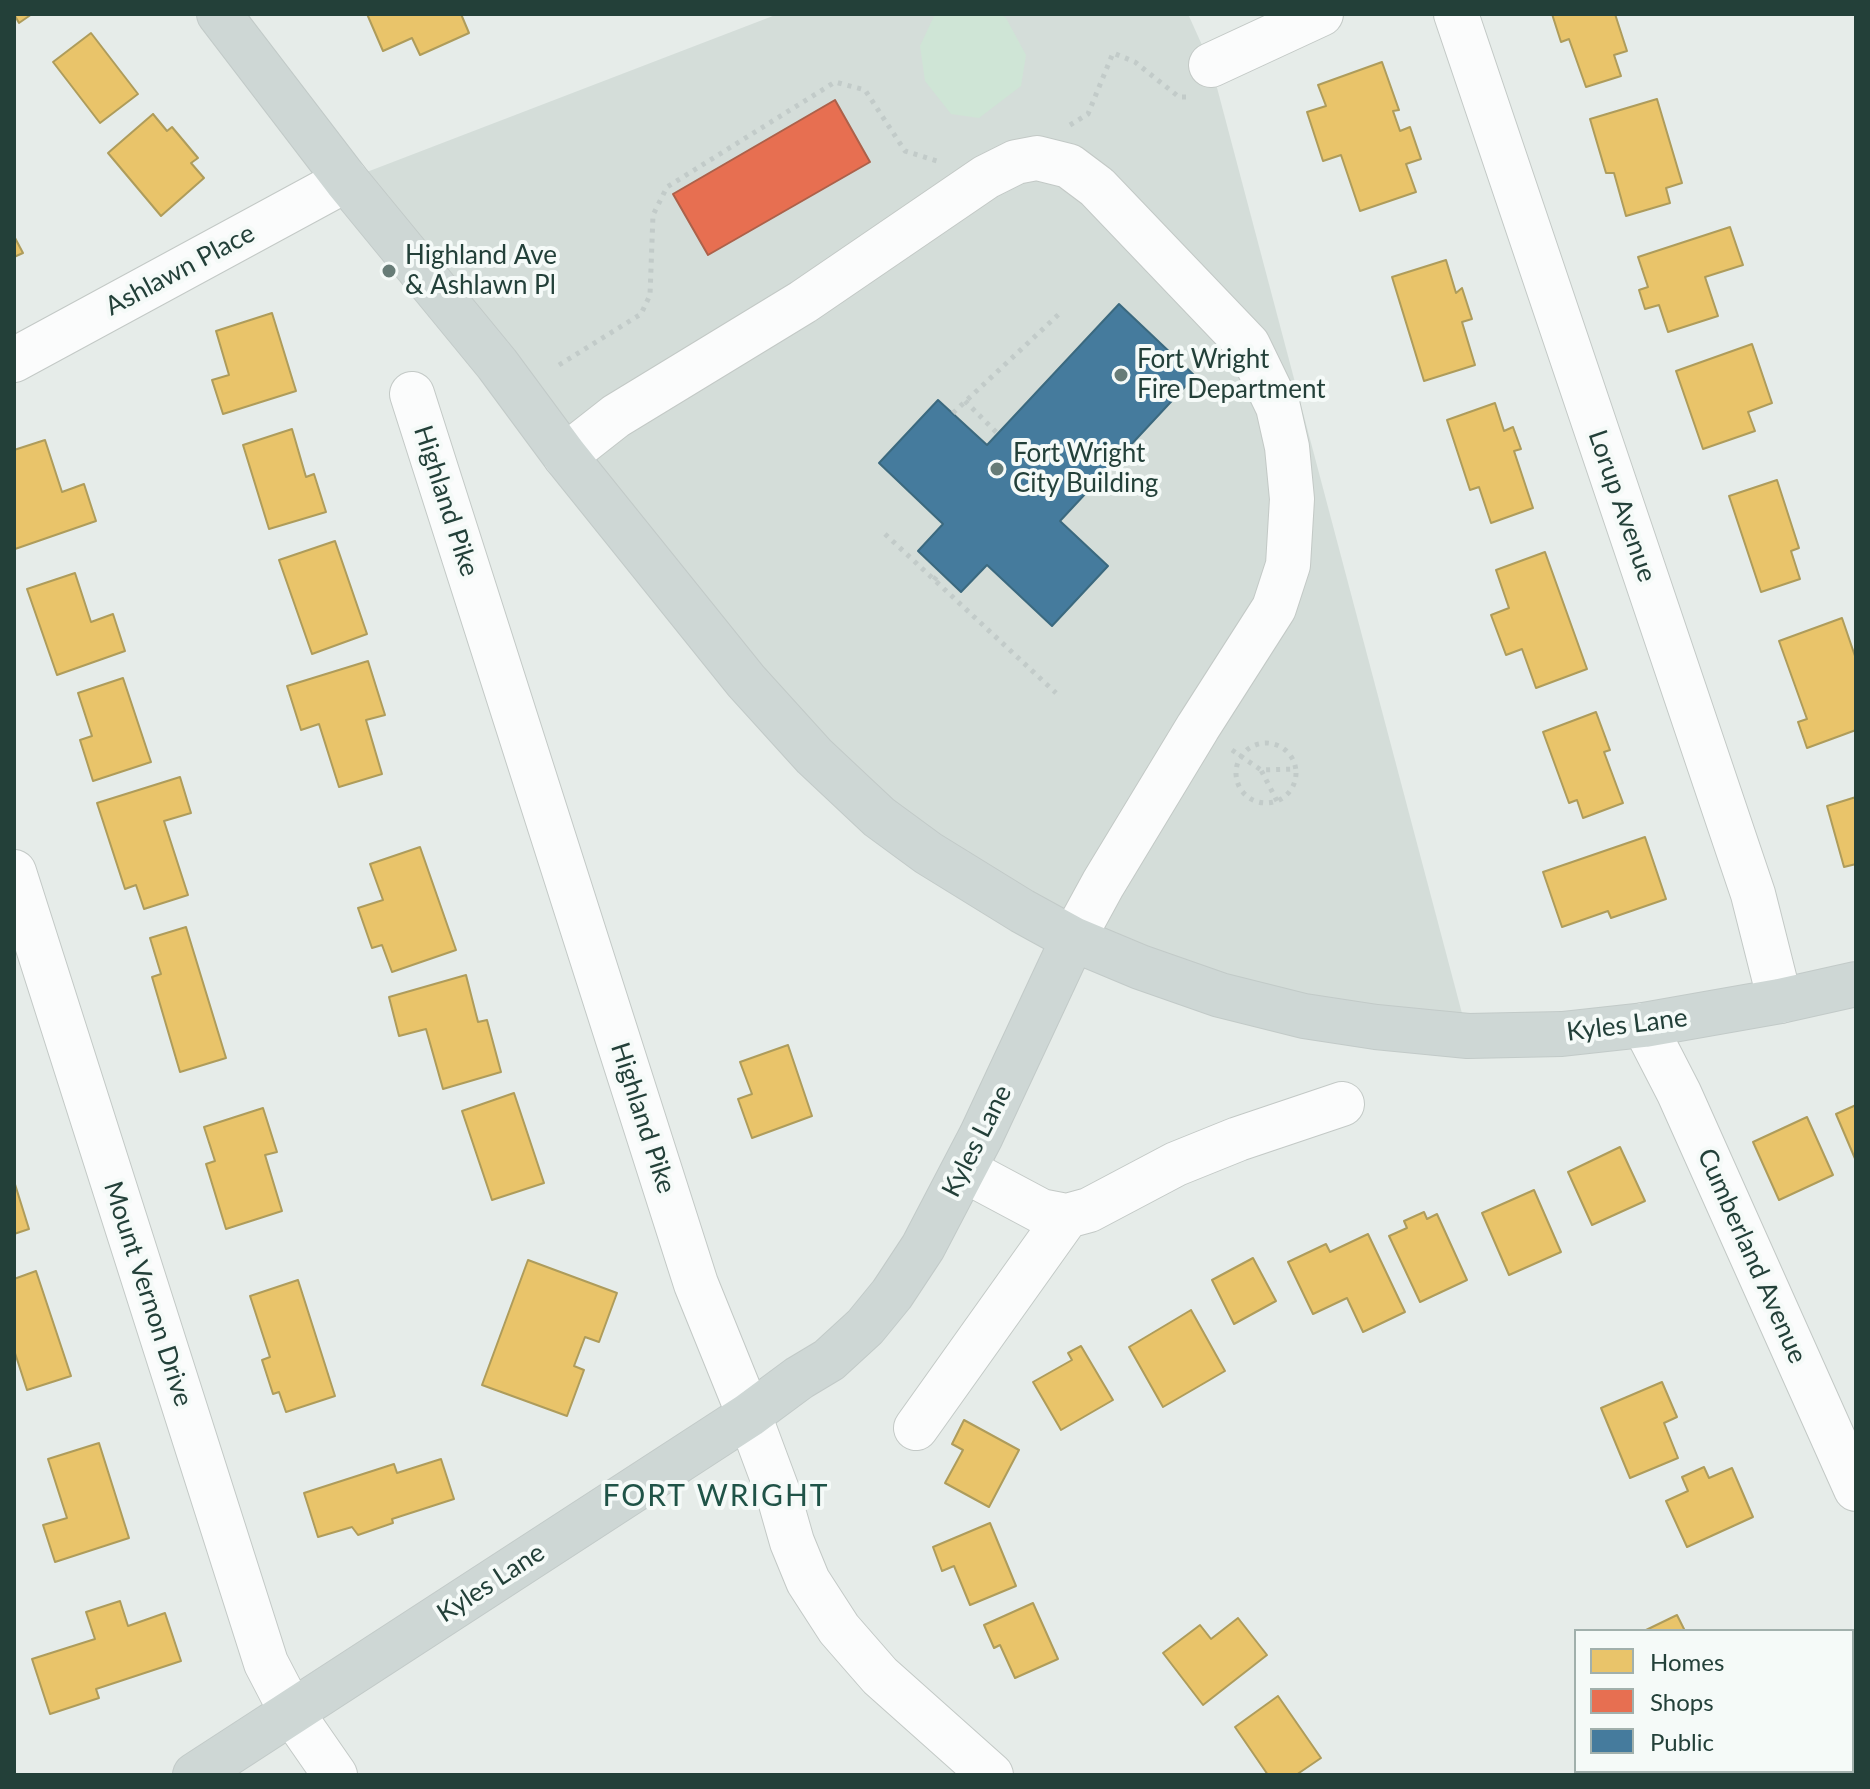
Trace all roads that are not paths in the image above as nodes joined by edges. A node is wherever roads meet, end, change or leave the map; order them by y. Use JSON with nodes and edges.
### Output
{"nodes":[{"id":1,"x":219,"y":14,"type":"edge"},
{"id":2,"x":1321,"y":14,"type":"edge"},
{"id":3,"x":1456,"y":14,"type":"edge"},
{"id":4,"x":1211,"y":65,"type":"road end"},
{"id":5,"x":346,"y":180,"type":"junction"},
{"id":6,"x":14,"y":360,"type":"edge"},
{"id":7,"x":412,"y":394,"type":"dead end"},
{"id":8,"x":565,"y":456,"type":"junction"},
{"id":9,"x":14,"y":872,"type":"edge"},
{"id":10,"x":1073,"y":939,"type":"junction"},
{"id":11,"x":1856,"y":984,"type":"edge"},
{"id":12,"x":1780,"y":1001,"type":"junction"},
{"id":13,"x":1644,"y":1025,"type":"junction"},
{"id":14,"x":1342,"y":1104,"type":"dead end"},
{"id":15,"x":965,"y":1168,"type":"junction"},
{"id":16,"x":1067,"y":1216,"type":"junction"},
{"id":17,"x":749,"y":1415,"type":"junction"},
{"id":18,"x":916,"y":1428,"type":"dead end"},
{"id":19,"x":1856,"y":1489,"type":"edge"},
{"id":20,"x":292,"y":1713,"type":"junction"},
{"id":21,"x":195,"y":1775,"type":"edge"},
{"id":22,"x":335,"y":1775,"type":"edge"},
{"id":23,"x":991,"y":1775,"type":"edge"}],
"edges":[{"from":1,"to":5,"type":"main road"},
{"from":2,"to":4,"type":"street"},
{"from":3,"to":12,"type":"street","name":"Lorup Avenue"},
{"from":5,"to":6,"type":"street","name":"Ashlawn Place"},
{"from":5,"to":8,"type":"main road"},
{"from":7,"to":17,"type":"street","name":"Highland Pike"},
{"from":8,"to":10,"type":"main road"},
{"from":8,"to":10,"type":"street"},
{"from":9,"to":20,"type":"street","name":"Mount Vernon Drive"},
{"from":10,"to":13,"type":"main road","name":"Kyles Lane"},
{"from":10,"to":15,"type":"main road","name":"Kyles Lane"},
{"from":11,"to":12,"type":"main road","name":"Kyles Lane"},
{"from":12,"to":13,"type":"main road","name":"Kyles Lane"},
{"from":13,"to":19,"type":"street","name":"Cumberland Avenue"},
{"from":14,"to":16,"type":"street"},
{"from":15,"to":16,"type":"street"},
{"from":15,"to":17,"type":"main road","name":"Kyles Lane"},
{"from":16,"to":18,"type":"street"},
{"from":17,"to":20,"type":"main road","name":"Kyles Lane"},
{"from":17,"to":23,"type":"street","name":"Highland Pike"},
{"from":20,"to":21,"type":"main road","name":"Kyles Lane"},
{"from":20,"to":22,"type":"street","name":"Mount Vernon Drive"}]}
